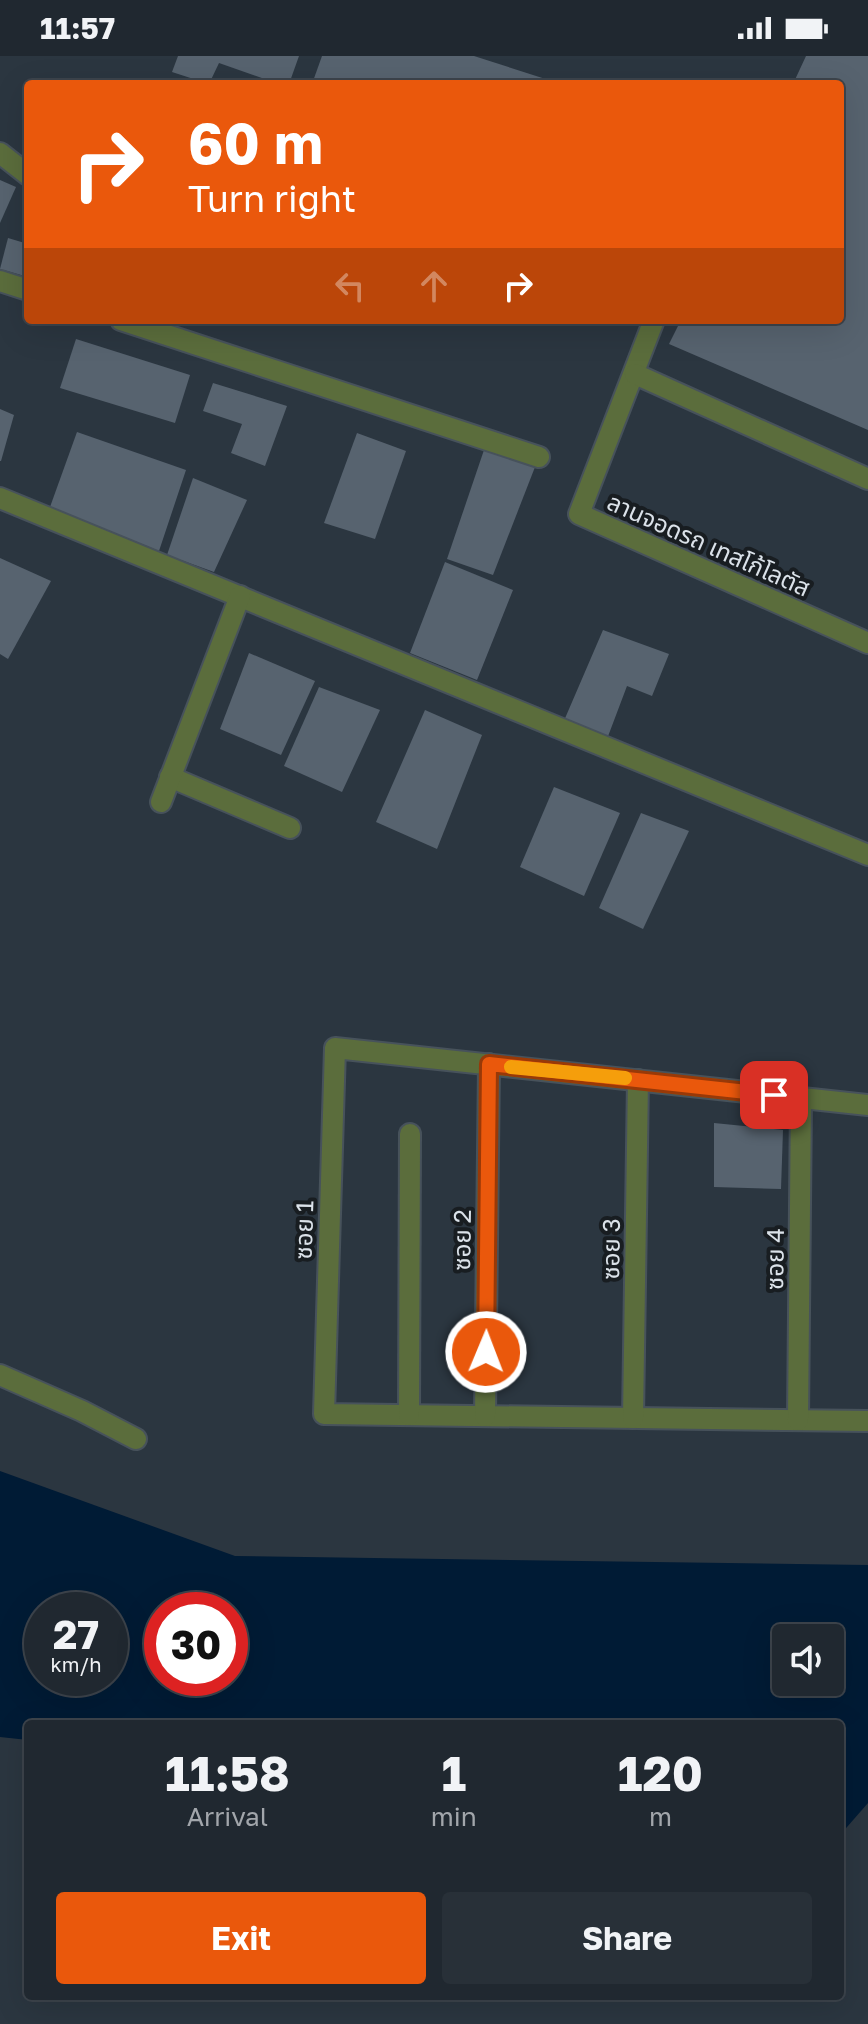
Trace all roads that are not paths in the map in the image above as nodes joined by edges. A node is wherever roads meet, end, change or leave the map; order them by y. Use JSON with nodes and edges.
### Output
{"nodes":[{"id":1,"x":0,"y":153,"type":"edge"},
{"id":2,"x":24,"y":172,"type":"edge"},
{"id":3,"x":0,"y":281,"type":"edge"},
{"id":4,"x":24,"y":289,"type":"edge"},
{"id":5,"x":133,"y":324,"type":"edge"},
{"id":6,"x":653,"y":324,"type":"edge"},
{"id":7,"x":635,"y":374,"type":"junction"},
{"id":8,"x":539,"y":457,"type":"dead end"},
{"id":9,"x":868,"y":479,"type":"edge"},
{"id":10,"x":0,"y":498,"type":"edge"},
{"id":11,"x":240,"y":596,"type":"junction"},
{"id":12,"x":868,"y":643,"type":"edge"},
{"id":13,"x":170,"y":777,"type":"junction"},
{"id":14,"x":161,"y":802,"type":"dead end"},
{"id":15,"x":290,"y":828,"type":"dead end"},
{"id":16,"x":868,"y":855,"type":"edge"},
{"id":17,"x":489,"y":1064,"type":"junction"},
{"id":18,"x":638,"y":1080,"type":"junction"},
{"id":19,"x":801,"y":1098,"type":"junction"},
{"id":20,"x":868,"y":1105,"type":"edge"},
{"id":21,"x":410,"y":1134,"type":"dead end"},
{"id":22,"x":0,"y":1375,"type":"edge"},
{"id":23,"x":409,"y":1415,"type":"junction"},
{"id":24,"x":485,"y":1416,"type":"junction"},
{"id":25,"x":633,"y":1418,"type":"junction"},
{"id":26,"x":798,"y":1420,"type":"junction"},
{"id":27,"x":868,"y":1421,"type":"edge"},
{"id":28,"x":136,"y":1439,"type":"dead end"}],
"edges":[{"from":1,"to":2,"type":"street"},
{"from":3,"to":4,"type":"street"},
{"from":5,"to":8,"type":"street"},
{"from":6,"to":7,"type":"street","name":"ลานจอดรถ เทสโก้โลตัส"},
{"from":7,"to":9,"type":"street"},
{"from":7,"to":12,"type":"street","name":"ลานจอดรถ เทสโก้โลตัส"},
{"from":10,"to":11,"type":"street"},
{"from":11,"to":13,"type":"street"},
{"from":11,"to":16,"type":"street"},
{"from":13,"to":14,"type":"street"},
{"from":13,"to":15,"type":"street"},
{"from":17,"to":18,"type":"street"},
{"from":17,"to":23,"type":"street","name":"ซอย 1"},
{"from":17,"to":24,"type":"street","name":"ซอย 2"},
{"from":18,"to":19,"type":"street"},
{"from":18,"to":25,"type":"street","name":"ซอย 3"},
{"from":19,"to":20,"type":"street"},
{"from":19,"to":26,"type":"street","name":"ซอย 4"},
{"from":21,"to":23,"type":"street"},
{"from":22,"to":28,"type":"street"},
{"from":23,"to":24,"type":"street"},
{"from":24,"to":25,"type":"street"},
{"from":25,"to":26,"type":"street"},
{"from":26,"to":27,"type":"street"}]}
